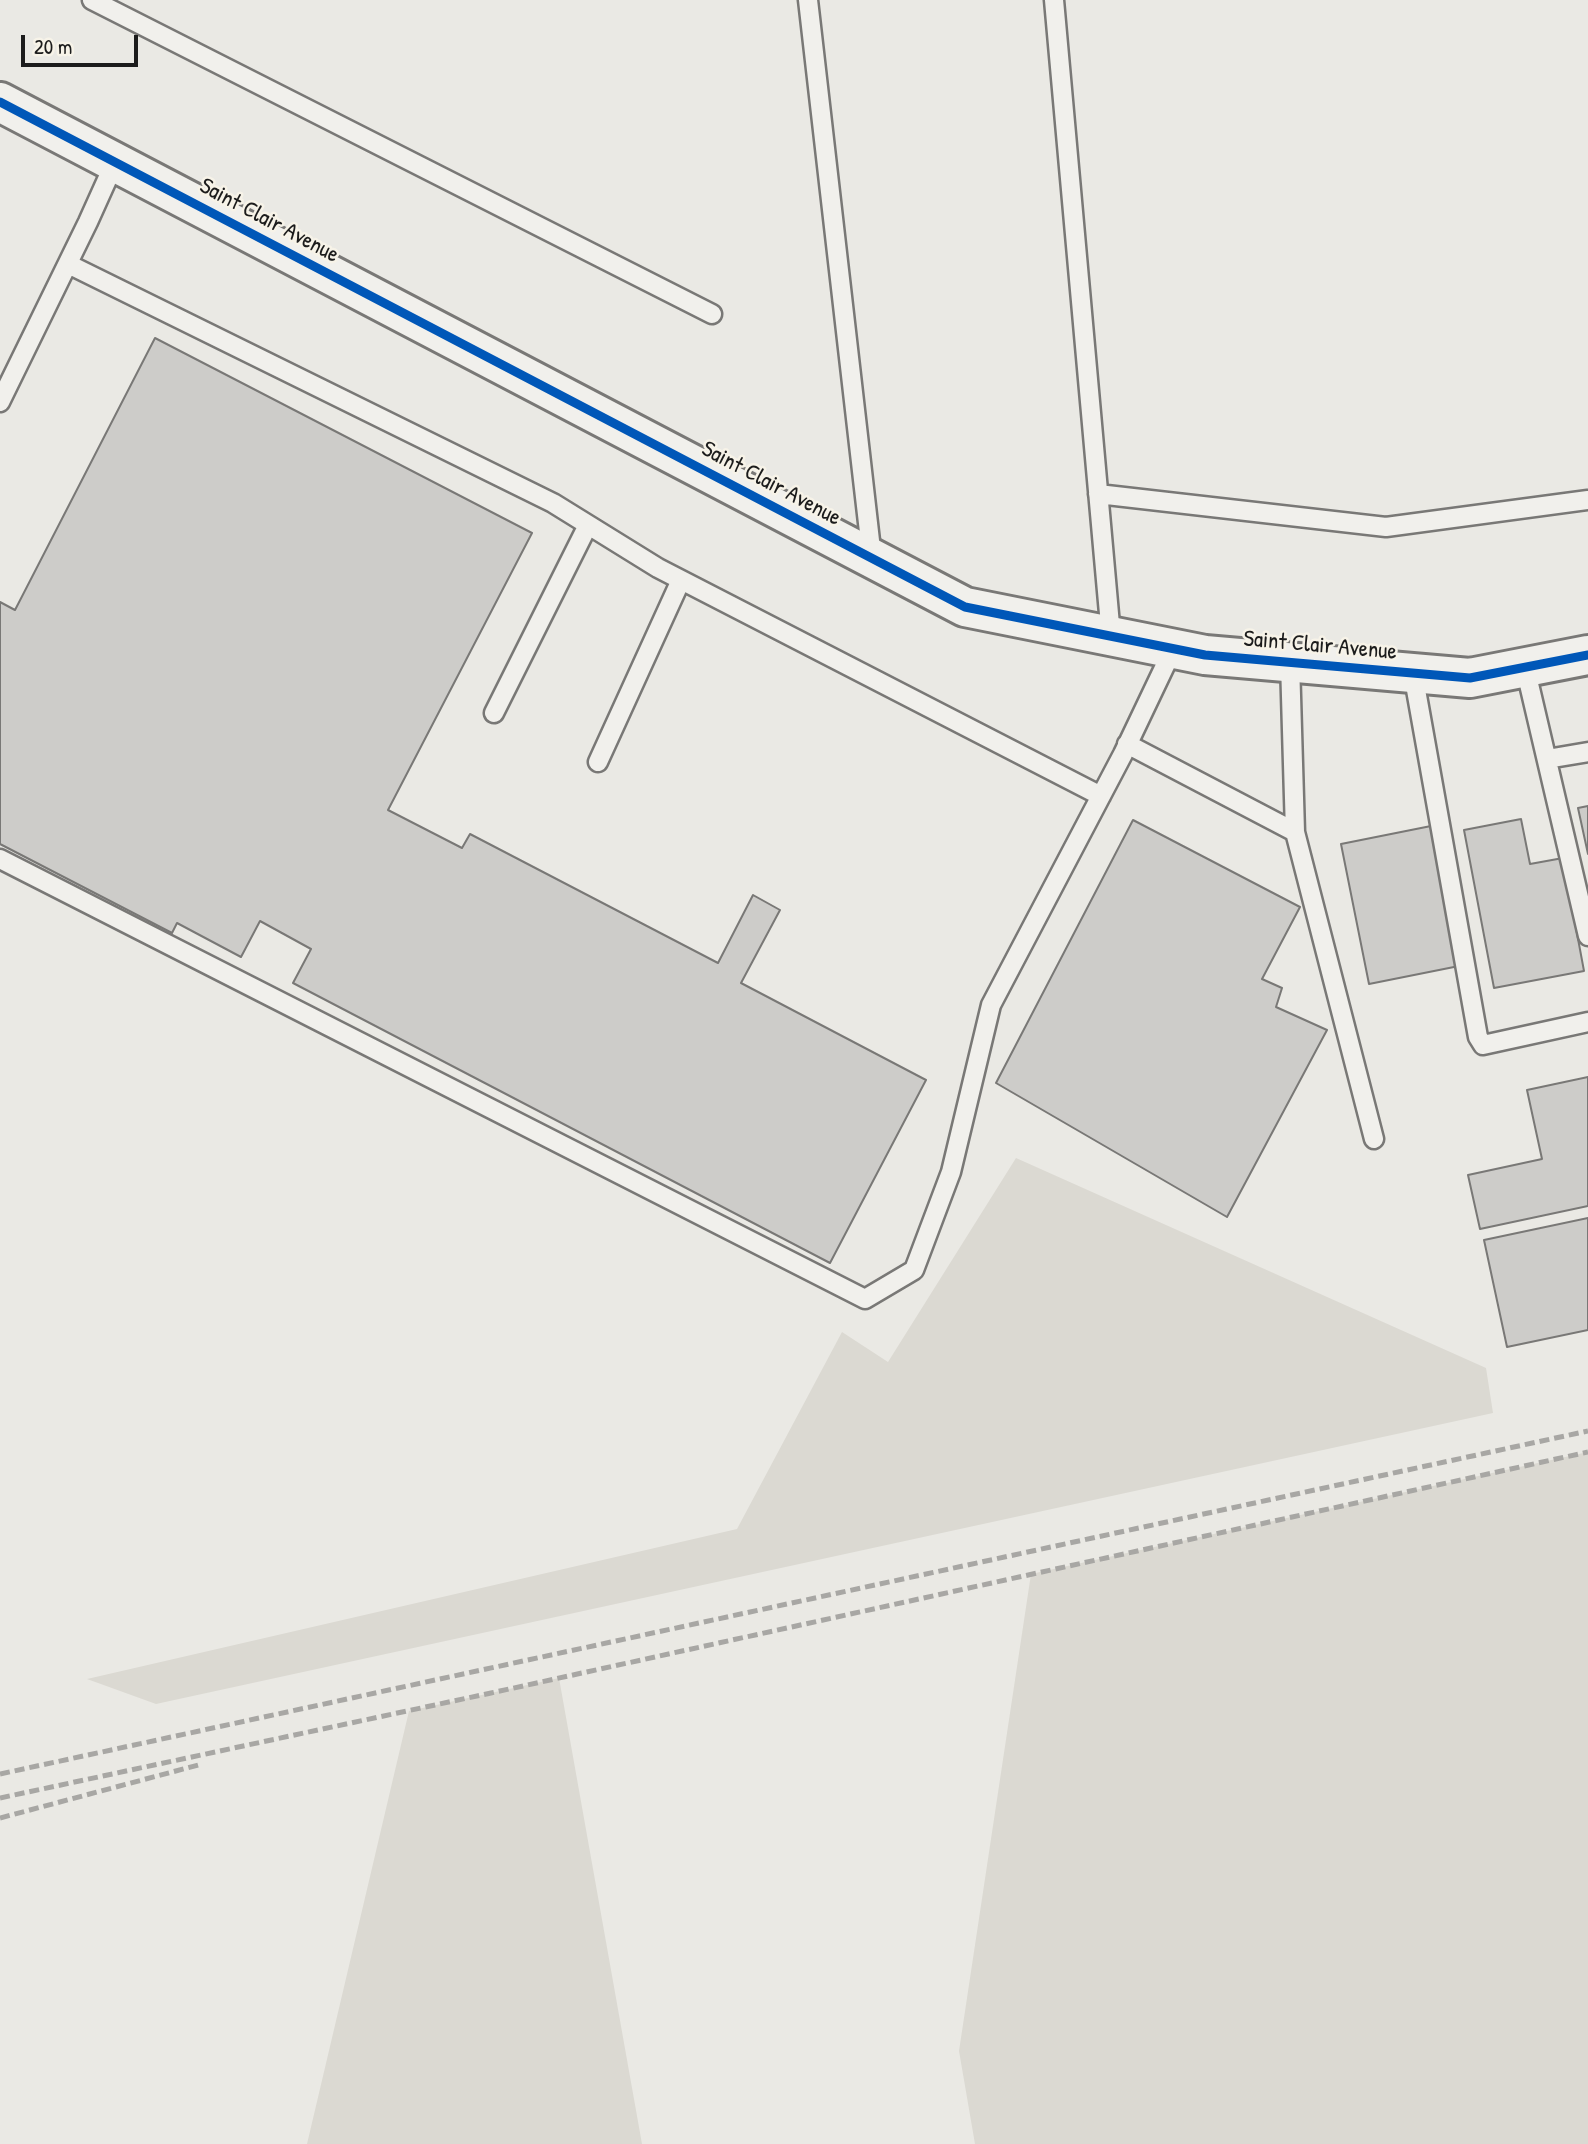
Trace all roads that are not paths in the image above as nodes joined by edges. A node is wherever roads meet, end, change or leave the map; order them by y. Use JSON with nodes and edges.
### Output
{"nodes":[{"id":1,"x":92,"y":0,"type":"edge"},
{"id":2,"x":808,"y":0,"type":"edge"},
{"id":3,"x":1054,"y":0,"type":"edge"},
{"id":4,"x":0,"y":103,"type":"edge"},
{"id":5,"x":115,"y":162,"type":"junction"},
{"id":6,"x":68,"y":264,"type":"junction"},
{"id":7,"x":712,"y":314,"type":"dead end"},
{"id":8,"x":0,"y":402,"type":"edge"},
{"id":9,"x":1098,"y":494,"type":"junction"},
{"id":10,"x":1588,"y":500,"type":"edge"},
{"id":11,"x":587,"y":525,"type":"junction"},
{"id":12,"x":872,"y":558,"type":"junction"},
{"id":13,"x":681,"y":580,"type":"junction"},
{"id":14,"x":1111,"y":636,"type":"junction"},
{"id":15,"x":1173,"y":649,"type":"junction"},
{"id":16,"x":1588,"y":655,"type":"edge"},
{"id":17,"x":1290,"y":663,"type":"junction"},
{"id":18,"x":1525,"y":667,"type":"junction"},
{"id":19,"x":1413,"y":673,"type":"junction"},
{"id":20,"x":494,"y":713,"type":"dead end"},
{"id":21,"x":1127,"y":744,"type":"junction"},
{"id":22,"x":1588,"y":752,"type":"edge"},
{"id":23,"x":1547,"y":759,"type":"junction"},
{"id":24,"x":598,"y":762,"type":"dead end"},
{"id":25,"x":1101,"y":796,"type":"junction"},
{"id":26,"x":1295,"y":832,"type":"junction"},
{"id":27,"x":0,"y":859,"type":"edge"},
{"id":28,"x":1588,"y":936,"type":"edge"},
{"id":29,"x":1588,"y":1022,"type":"edge"},
{"id":30,"x":1374,"y":1139,"type":"dead end"}],
"edges":[{"from":1,"to":7,"type":"lane"},
{"from":2,"to":12,"type":"lane"},
{"from":3,"to":9,"type":"lane"},
{"from":4,"to":5,"type":"street","name":"Saint Clair Avenue"},
{"from":5,"to":6,"type":"lane"},
{"from":5,"to":12,"type":"street","name":"Saint Clair Avenue"},
{"from":6,"to":8,"type":"lane"},
{"from":6,"to":11,"type":"lane"},
{"from":9,"to":10,"type":"lane"},
{"from":9,"to":14,"type":"lane"},
{"from":11,"to":13,"type":"lane"},
{"from":11,"to":20,"type":"lane"},
{"from":12,"to":14,"type":"street","name":"Saint Clair Avenue"},
{"from":13,"to":24,"type":"lane"},
{"from":13,"to":25,"type":"lane"},
{"from":14,"to":15,"type":"street","name":"Saint Clair Avenue"},
{"from":15,"to":17,"type":"street","name":"Saint Clair Avenue"},
{"from":15,"to":21,"type":"lane"},
{"from":16,"to":18,"type":"street","name":"Saint Clair Avenue"},
{"from":17,"to":19,"type":"street","name":"Saint Clair Avenue"},
{"from":17,"to":26,"type":"lane"},
{"from":18,"to":19,"type":"street","name":"Saint Clair Avenue"},
{"from":18,"to":23,"type":"lane"},
{"from":19,"to":29,"type":"lane"},
{"from":21,"to":25,"type":"lane"},
{"from":21,"to":26,"type":"lane"},
{"from":22,"to":23,"type":"lane"},
{"from":23,"to":28,"type":"lane"},
{"from":25,"to":27,"type":"lane"},
{"from":26,"to":30,"type":"lane"}]}
